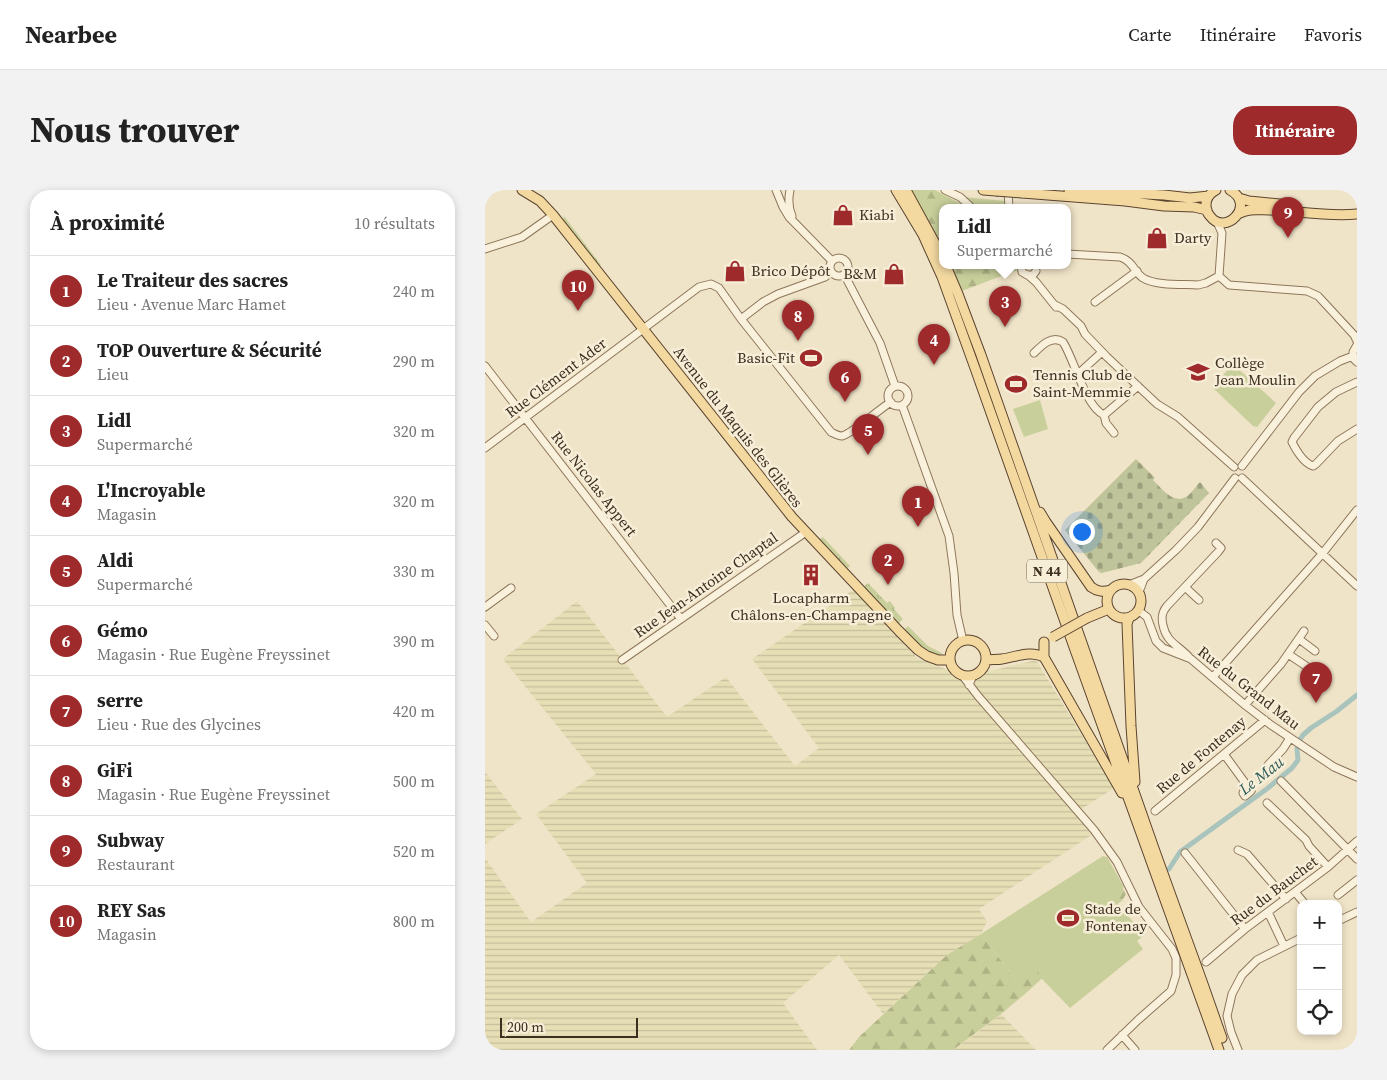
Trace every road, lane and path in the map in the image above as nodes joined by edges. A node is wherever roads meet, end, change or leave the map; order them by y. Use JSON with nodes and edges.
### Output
{"nodes":[{"id":1,"x":522,"y":190,"type":"edge"},
{"id":2,"x":776,"y":190,"type":"edge"},
{"id":3,"x":790,"y":190,"type":"edge"},
{"id":4,"x":896,"y":190,"type":"edge"},
{"id":5,"x":906,"y":190,"type":"edge"},
{"id":6,"x":945,"y":190,"type":"edge"},
{"id":7,"x":983,"y":190,"type":"edge"},
{"id":8,"x":1069,"y":190,"type":"edge"},
{"id":9,"x":1216,"y":190,"type":"edge"},
{"id":10,"x":1230,"y":190,"type":"edge"},
{"id":11,"x":997,"y":191,"type":"edge"},
{"id":12,"x":1209,"y":196,"type":"junction"},
{"id":13,"x":1239,"y":198,"type":"junction"},
{"id":14,"x":967,"y":204,"type":"edge"},
{"id":15,"x":1207,"y":210,"type":"junction"},
{"id":16,"x":1357,"y":212,"type":"edge"},
{"id":17,"x":1238,"y":214,"type":"junction"},
{"id":18,"x":553,"y":215,"type":"junction"},
{"id":19,"x":1217,"y":222,"type":"junction"},
{"id":20,"x":1229,"y":222,"type":"junction"},
{"id":21,"x":1221,"y":233,"type":"junction"},
{"id":22,"x":485,"y":248,"type":"edge"},
{"id":23,"x":939,"y":251,"type":"edge"},
{"id":24,"x":1071,"y":254,"type":"edge"},
{"id":25,"x":833,"y":260,"type":"junction"},
{"id":26,"x":947,"y":269,"type":"edge"},
{"id":27,"x":1022,"y":269,"type":"edge"},
{"id":28,"x":1037,"y":269,"type":"edge"},
{"id":29,"x":1038,"y":269,"type":"edge"},
{"id":30,"x":831,"y":271,"type":"junction"},
{"id":31,"x":1137,"y":271,"type":"junction"},
{"id":32,"x":844,"y":274,"type":"junction"},
{"id":33,"x":1027,"y":276,"type":"junction"},
{"id":34,"x":1219,"y":276,"type":"junction"},
{"id":35,"x":1036,"y":282,"type":"junction"},
{"id":36,"x":1095,"y":302,"type":"dead end"},
{"id":37,"x":741,"y":319,"type":"junction"},
{"id":38,"x":643,"y":330,"type":"junction"},
{"id":39,"x":1357,"y":341,"type":"edge"},
{"id":40,"x":1357,"y":345,"type":"edge"},
{"id":41,"x":1102,"y":352,"type":"junction"},
{"id":42,"x":1034,"y":353,"type":"dead end"},
{"id":43,"x":1355,"y":359,"type":"edge"},
{"id":44,"x":485,"y":366,"type":"edge"},
{"id":45,"x":1078,"y":374,"type":"junction"},
{"id":46,"x":1357,"y":382,"type":"edge"},
{"id":47,"x":895,"y":386,"type":"junction"},
{"id":48,"x":1138,"y":386,"type":"junction"},
{"id":49,"x":891,"y":402,"type":"junction"},
{"id":50,"x":902,"y":405,"type":"junction"},
{"id":51,"x":1104,"y":416,"type":"junction"},
{"id":52,"x":525,"y":418,"type":"junction"},
{"id":53,"x":1357,"y":429,"type":"edge"},
{"id":54,"x":1114,"y":433,"type":"dead end"},
{"id":55,"x":485,"y":448,"type":"edge"},
{"id":56,"x":1242,"y":466,"type":"junction"},
{"id":57,"x":1233,"y":467,"type":"junction"},
{"id":58,"x":1239,"y":478,"type":"junction"},
{"id":59,"x":1029,"y":492,"type":"junction"},
{"id":60,"x":1357,"y":510,"type":"edge"},
{"id":61,"x":806,"y":532,"type":"junction"},
{"id":62,"x":1216,"y":542,"type":"dead end"},
{"id":63,"x":1322,"y":554,"type":"junction"},
{"id":64,"x":1143,"y":579,"type":"junction"},
{"id":65,"x":1129,"y":585,"type":"junction"},
{"id":66,"x":1357,"y":586,"type":"edge"},
{"id":67,"x":1185,"y":587,"type":"junction"},
{"id":68,"x":511,"y":588,"type":"dead end"},
{"id":69,"x":1111,"y":590,"type":"junction"},
{"id":70,"x":1139,"y":592,"type":"junction"},
{"id":71,"x":1199,"y":600,"type":"dead end"},
{"id":72,"x":485,"y":607,"type":"edge"},
{"id":73,"x":1109,"y":608,"type":"junction"},
{"id":74,"x":1139,"y":611,"type":"junction"},
{"id":75,"x":1129,"y":618,"type":"junction"},
{"id":76,"x":681,"y":619,"type":"junction"},
{"id":77,"x":485,"y":625,"type":"edge"},
{"id":78,"x":1304,"y":631,"type":"dead end"},
{"id":79,"x":494,"y":636,"type":"dead end"},
{"id":80,"x":1299,"y":639,"type":"junction"},
{"id":81,"x":963,"y":641,"type":"junction"},
{"id":82,"x":1044,"y":642,"type":"junction"},
{"id":83,"x":1315,"y":651,"type":"dead end"},
{"id":84,"x":1288,"y":654,"type":"junction"},
{"id":85,"x":1018,"y":655,"type":"junction"},
{"id":86,"x":1044,"y":656,"type":"junction"},
{"id":87,"x":1191,"y":659,"type":"junction"},
{"id":88,"x":622,"y":660,"type":"dead end"},
{"id":89,"x":950,"y":660,"type":"junction"},
{"id":90,"x":986,"y":660,"type":"junction"},
{"id":91,"x":1306,"y":666,"type":"dead end"},
{"id":92,"x":962,"y":675,"type":"junction"},
{"id":93,"x":973,"y":675,"type":"junction"},
{"id":94,"x":1213,"y":677,"type":"junction"},
{"id":95,"x":969,"y":685,"type":"junction"},
{"id":96,"x":1245,"y":705,"type":"junction"},
{"id":97,"x":1265,"y":720,"type":"junction"},
{"id":98,"x":1292,"y":739,"type":"junction"},
{"id":99,"x":1224,"y":754,"type":"junction"},
{"id":100,"x":1268,"y":765,"type":"dead end"},
{"id":101,"x":1357,"y":777,"type":"edge"},
{"id":102,"x":1281,"y":781,"type":"dead end"},
{"id":103,"x":1246,"y":785,"type":"dead end"},
{"id":104,"x":1137,"y":797,"type":"junction"},
{"id":105,"x":1267,"y":803,"type":"dead end"},
{"id":106,"x":1155,"y":811,"type":"dead end"},
{"id":107,"x":1142,"y":834,"type":"junction"},
{"id":108,"x":1357,"y":841,"type":"edge"},
{"id":109,"x":1238,"y":850,"type":"dead end"},
{"id":110,"x":1349,"y":850,"type":"junction"},
{"id":111,"x":1185,"y":853,"type":"dead end"},
{"id":112,"x":1357,"y":859,"type":"edge"},
{"id":113,"x":1328,"y":867,"type":"junction"},
{"id":114,"x":1357,"y":880,"type":"edge"},
{"id":115,"x":1295,"y":892,"type":"junction"},
{"id":116,"x":1338,"y":894,"type":"dead end"},
{"id":117,"x":1286,"y":899,"type":"junction"},
{"id":118,"x":1302,"y":900,"type":"edge"},
{"id":119,"x":1268,"y":912,"type":"junction"},
{"id":120,"x":1357,"y":912,"type":"edge"},
{"id":121,"x":1342,"y":918,"type":"edge"},
{"id":122,"x":1245,"y":929,"type":"junction"},
{"id":123,"x":1297,"y":940,"type":"edge"},
{"id":124,"x":1284,"y":946,"type":"junction"},
{"id":125,"x":1206,"y":962,"type":"dead end"},
{"id":126,"x":1122,"y":1035,"type":"junction"},
{"id":127,"x":1107,"y":1050,"type":"edge"},
{"id":128,"x":1135,"y":1050,"type":"edge"},
{"id":129,"x":1219,"y":1050,"type":"edge"},
{"id":130,"x":1225,"y":1050,"type":"edge"},
{"id":131,"x":1238,"y":1050,"type":"edge"}],
"edges":[{"from":1,"to":18,"type":"main road","name":"Avenue du Maquis des Glières"},
{"from":2,"to":25,"type":"street"},
{"from":3,"to":25,"type":"street"},
{"from":4,"to":107,"type":"main road","number":"N 44"},
{"from":5,"to":23,"type":"main road"},
{"from":6,"to":14,"type":"street"},
{"from":7,"to":11,"type":"main road"},
{"from":8,"to":12,"type":"main road"},
{"from":9,"to":12,"type":"main road"},
{"from":10,"to":13,"type":"main road"},
{"from":11,"to":15,"type":"main road","bridge":true},
{"from":12,"to":15,"type":"main road"},
{"from":13,"to":16,"type":"main road"},
{"from":13,"to":17,"type":"main road"},
{"from":15,"to":19,"type":"main road"},
{"from":16,"to":17,"type":"main road"},
{"from":17,"to":20,"type":"main road"},
{"from":18,"to":22,"type":"street"},
{"from":18,"to":38,"type":"main road","name":"Avenue du Maquis des Glières"},
{"from":19,"to":20,"type":"main road"},
{"from":19,"to":21,"type":"street"},
{"from":20,"to":21,"type":"street"},
{"from":21,"to":34,"type":"street"},
{"from":24,"to":31,"type":"street"},
{"from":25,"to":30,"type":"street"},
{"from":25,"to":32,"type":"street"},
{"from":26,"to":59,"type":"main road","number":"N 44"},
{"from":27,"to":33,"type":"street"},
{"from":28,"to":33,"type":"street"},
{"from":29,"to":35,"type":"street"},
{"from":30,"to":32,"type":"street"},
{"from":30,"to":37,"type":"street"},
{"from":31,"to":34,"type":"street"},
{"from":31,"to":36,"type":"street"},
{"from":32,"to":47,"type":"street"},
{"from":33,"to":35,"type":"street"},
{"from":34,"to":39,"type":"street"},
{"from":35,"to":41,"type":"street"},
{"from":37,"to":38,"type":"street","name":"Rue Clément Ader"},
{"from":37,"to":49,"type":"street"},
{"from":38,"to":52,"type":"street","name":"Rue Clément Ader"},
{"from":38,"to":61,"type":"main road","name":"Avenue du Maquis des Glières"},
{"from":40,"to":43,"type":"street"},
{"from":41,"to":45,"type":"street"},
{"from":41,"to":48,"type":"street"},
{"from":42,"to":45,"type":"street"},
{"from":43,"to":56,"type":"street"},
{"from":44,"to":52,"type":"street","name":"Rue Nicolas Appert"},
{"from":45,"to":51,"type":"street"},
{"from":46,"to":53,"type":"street"},
{"from":47,"to":49,"type":"street"},
{"from":47,"to":50,"type":"street"},
{"from":48,"to":51,"type":"street"},
{"from":48,"to":57,"type":"street"},
{"from":49,"to":50,"type":"street"},
{"from":50,"to":81,"type":"street"},
{"from":51,"to":54,"type":"street"},
{"from":52,"to":55,"type":"street","name":"Rue Clément Ader"},
{"from":52,"to":76,"type":"street","name":"Rue Nicolas Appert"},
{"from":56,"to":57,"type":"street"},
{"from":56,"to":58,"type":"street"},
{"from":57,"to":58,"type":"street"},
{"from":58,"to":63,"type":"street"},
{"from":58,"to":64,"type":"street"},
{"from":59,"to":69,"type":"main road"},
{"from":59,"to":104,"type":"main road","number":"N 44"},
{"from":60,"to":63,"type":"street"},
{"from":61,"to":76,"type":"street","name":"Rue Jean-Antoine Chaptal"},
{"from":61,"to":89,"type":"main road","name":"Avenue du Maquis des Glières"},
{"from":62,"to":67,"type":"street"},
{"from":63,"to":66,"type":"street"},
{"from":63,"to":94,"type":"street"},
{"from":64,"to":65,"type":"street"},
{"from":64,"to":70,"type":"street"},
{"from":65,"to":69,"type":"main road"},
{"from":65,"to":70,"type":"main road"},
{"from":67,"to":71,"type":"street"},
{"from":67,"to":87,"type":"street"},
{"from":68,"to":72,"type":"street"},
{"from":69,"to":73,"type":"main road"},
{"from":70,"to":74,"type":"main road"},
{"from":73,"to":75,"type":"main road"},
{"from":73,"to":82,"type":"main road","bridge":true},
{"from":74,"to":75,"type":"main road"},
{"from":74,"to":87,"type":"street","name":"Rue du Grand Mau"},
{"from":75,"to":104,"type":"main road"},
{"from":76,"to":88,"type":"street","name":"Rue Jean-Antoine Chaptal"},
{"from":77,"to":79,"type":"street"},
{"from":78,"to":80,"type":"street"},
{"from":80,"to":83,"type":"street"},
{"from":80,"to":84,"type":"street"},
{"from":81,"to":89,"type":"main road"},
{"from":81,"to":90,"type":"main road"},
{"from":82,"to":85,"type":"main road"},
{"from":82,"to":86,"type":"main road"},
{"from":84,"to":91,"type":"street"},
{"from":84,"to":96,"type":"street"},
{"from":85,"to":86,"type":"main road"},
{"from":85,"to":90,"type":"main road"},
{"from":86,"to":107,"type":"main road"},
{"from":87,"to":94,"type":"street","name":"Rue du Grand Mau"},
{"from":89,"to":92,"type":"main road"},
{"from":90,"to":93,"type":"main road"},
{"from":92,"to":93,"type":"main road"},
{"from":92,"to":95,"type":"street"},
{"from":93,"to":95,"type":"street"},
{"from":94,"to":96,"type":"street","name":"Rue du Grand Mau"},
{"from":95,"to":126,"type":"street"},
{"from":96,"to":97,"type":"street","name":"Rue du Grand Mau"},
{"from":97,"to":98,"type":"street","name":"Rue du Grand Mau"},
{"from":97,"to":99,"type":"street","name":"Rue de Fontenay"},
{"from":98,"to":100,"type":"street"},
{"from":98,"to":101,"type":"street","name":"Rue du Grand Mau"},
{"from":99,"to":103,"type":"street"},
{"from":99,"to":106,"type":"street","name":"Rue de Fontenay"},
{"from":102,"to":110,"type":"street"},
{"from":104,"to":130,"type":"main road","number":"N 44"},
{"from":105,"to":113,"type":"street"},
{"from":107,"to":129,"type":"main road","number":"N 44"},
{"from":108,"to":110,"type":"street","name":"Rue du Bauchet"},
{"from":109,"to":117,"type":"street"},
{"from":110,"to":112,"type":"street"},
{"from":110,"to":113,"type":"street","name":"Rue du Bauchet"},
{"from":111,"to":122,"type":"street"},
{"from":113,"to":115,"type":"street","name":"Rue du Bauchet"},
{"from":114,"to":116,"type":"street"},
{"from":115,"to":117,"type":"street","name":"Rue du Bauchet"},
{"from":115,"to":118,"type":"street"},
{"from":117,"to":119,"type":"street","name":"Rue du Bauchet"},
{"from":119,"to":122,"type":"street","name":"Rue du Bauchet"},
{"from":119,"to":124,"type":"street"},
{"from":120,"to":121,"type":"street"},
{"from":122,"to":125,"type":"street","name":"Rue du Bauchet"},
{"from":123,"to":124,"type":"street"},
{"from":124,"to":131,"type":"street"},
{"from":126,"to":127,"type":"street"},
{"from":126,"to":128,"type":"street"}]}
